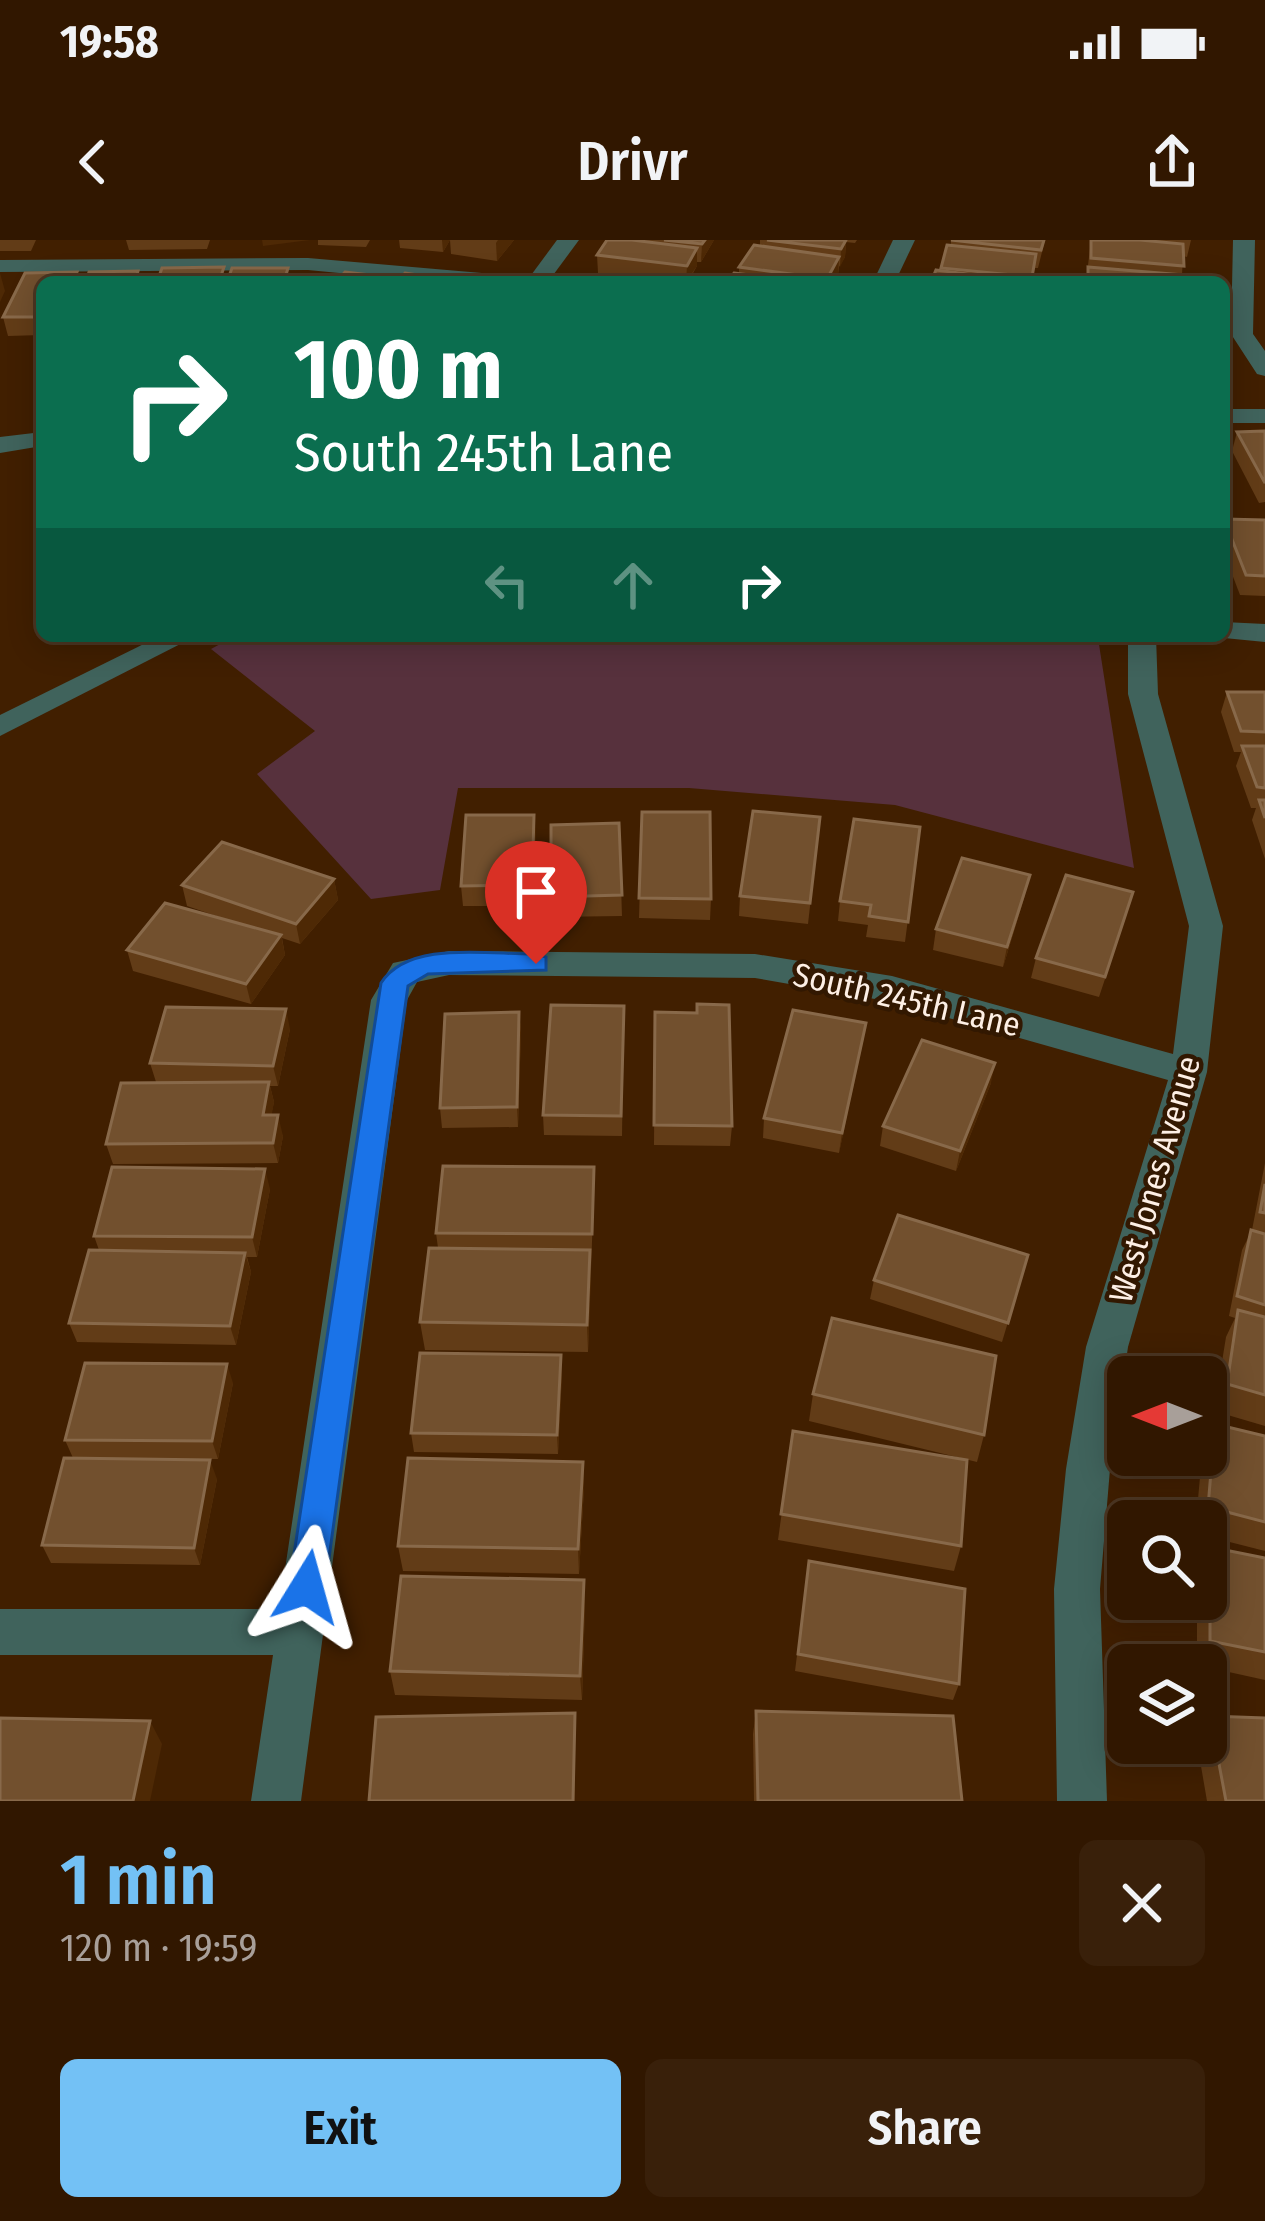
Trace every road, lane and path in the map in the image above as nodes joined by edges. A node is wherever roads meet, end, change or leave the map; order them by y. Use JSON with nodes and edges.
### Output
{"nodes":[{"id":1,"x":91,"y":240,"type":"edge"},
{"id":2,"x":568,"y":240,"type":"edge"},
{"id":3,"x":904,"y":240,"type":"edge"},
{"id":4,"x":1244,"y":240,"type":"edge"},
{"id":5,"x":81,"y":264,"type":"junction"},
{"id":6,"x":0,"y":266,"type":"edge"},
{"id":7,"x":439,"y":276,"type":"edge"},
{"id":8,"x":541,"y":276,"type":"edge"},
{"id":9,"x":887,"y":276,"type":"edge"},
{"id":10,"x":1265,"y":369,"type":"edge"},
{"id":11,"x":1230,"y":416,"type":"edge"},
{"id":12,"x":1265,"y":416,"type":"edge"},
{"id":13,"x":36,"y":440,"type":"edge"},
{"id":14,"x":0,"y":445,"type":"edge"},
{"id":15,"x":1230,"y":631,"type":"edge"},
{"id":16,"x":1265,"y":633,"type":"edge"},
{"id":17,"x":170,"y":642,"type":"edge"},
{"id":18,"x":1142,"y":642,"type":"edge"},
{"id":19,"x":0,"y":727,"type":"edge"},
{"id":20,"x":1189,"y":1072,"type":"junction"},
{"id":21,"x":0,"y":1632,"type":"edge"},
{"id":22,"x":301,"y":1632,"type":"junction"},
{"id":23,"x":276,"y":1801,"type":"edge"},
{"id":24,"x":1082,"y":1801,"type":"edge"}],
"edges":[{"from":1,"to":5,"type":"street"},
{"from":2,"to":8,"type":"street"},
{"from":3,"to":9,"type":"street"},
{"from":4,"to":10,"type":"street"},
{"from":5,"to":6,"type":"street"},
{"from":5,"to":7,"type":"street"},
{"from":11,"to":12,"type":"street"},
{"from":13,"to":14,"type":"street"},
{"from":15,"to":16,"type":"street"},
{"from":17,"to":19,"type":"street"},
{"from":18,"to":20,"type":"street","name":"West Jones Avenue"},
{"from":20,"to":22,"type":"street","name":"South 245th Lane"},
{"from":20,"to":24,"type":"street","name":"West Jones Avenue"},
{"from":21,"to":22,"type":"street"},
{"from":22,"to":23,"type":"street"}]}
